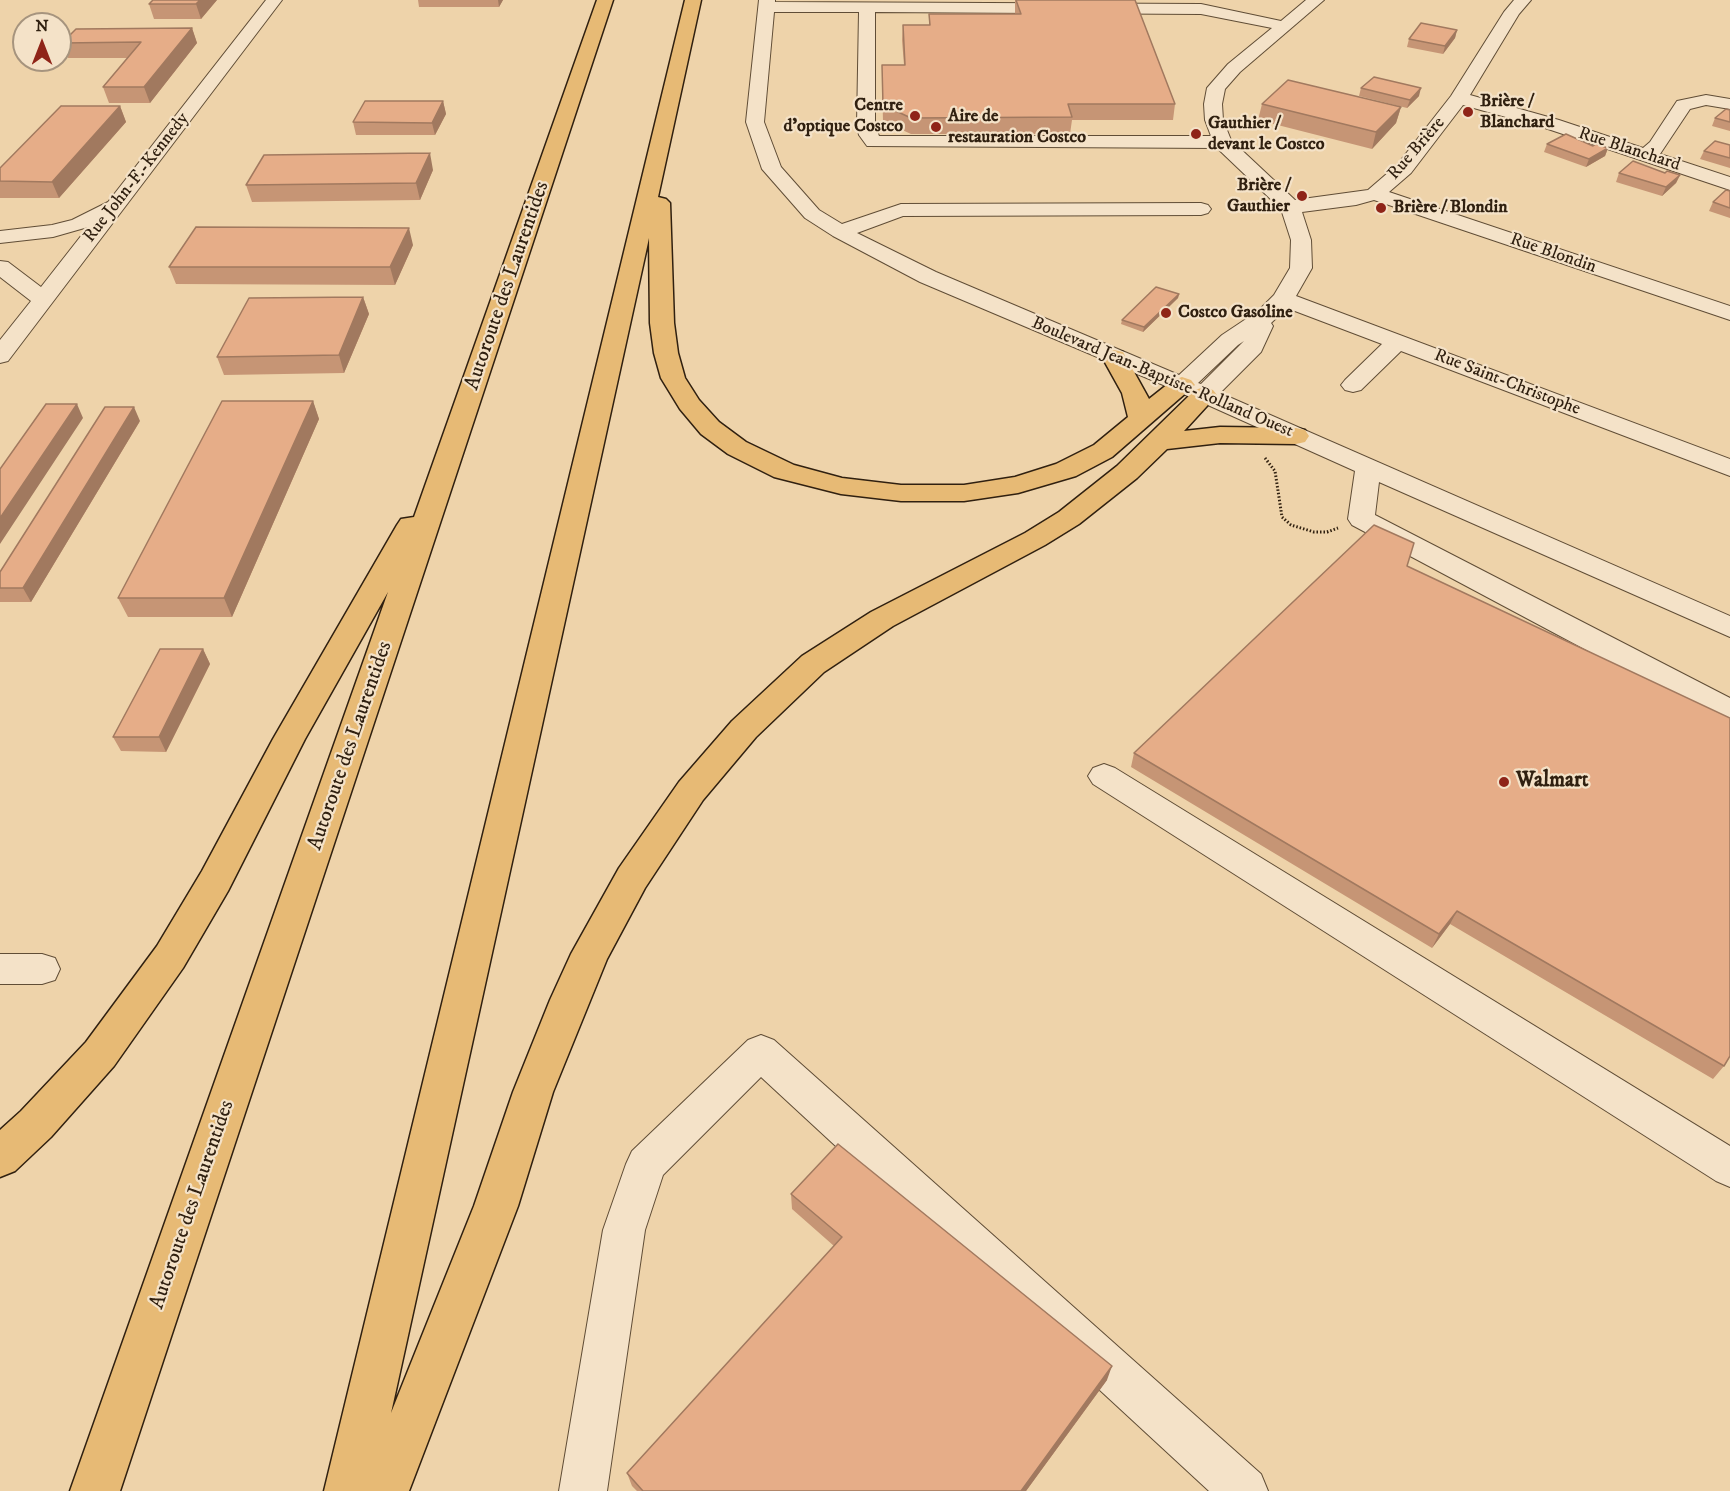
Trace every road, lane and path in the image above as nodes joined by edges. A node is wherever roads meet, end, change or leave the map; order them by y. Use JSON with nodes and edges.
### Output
{"nodes":[{"id":1,"x":274,"y":0,"type":"edge"},
{"id":2,"x":605,"y":0,"type":"edge"},
{"id":3,"x":693,"y":0,"type":"edge"},
{"id":4,"x":1217,"y":0,"type":"edge"},
{"id":5,"x":1316,"y":0,"type":"edge"},
{"id":6,"x":1523,"y":0,"type":"edge"},
{"id":7,"x":767,"y":3,"type":"edge"},
{"id":8,"x":867,"y":7,"type":"junction"},
{"id":9,"x":1290,"y":21,"type":"junction"},
{"id":10,"x":1459,"y":98,"type":"junction"},
{"id":11,"x":1730,"y":104,"type":"edge"},
{"id":12,"x":1222,"y":142,"type":"junction"},
{"id":13,"x":1646,"y":156,"type":"junction"},
{"id":14,"x":657,"y":158,"type":"junction"},
{"id":15,"x":1730,"y":184,"type":"edge"},
{"id":16,"x":1375,"y":194,"type":"junction"},
{"id":17,"x":117,"y":203,"type":"junction"},
{"id":18,"x":1290,"y":207,"type":"junction"},
{"id":19,"x":1201,"y":208,"type":"dead end"},
{"id":20,"x":840,"y":232,"type":"junction"},
{"id":21,"x":0,"y":237,"type":"edge"},
{"id":22,"x":0,"y":267,"type":"edge"},
{"id":23,"x":43,"y":299,"type":"junction"},
{"id":24,"x":1284,"y":299,"type":"junction"},
{"id":25,"x":1730,"y":313,"type":"edge"},
{"id":26,"x":1397,"y":342,"type":"junction"},
{"id":27,"x":0,"y":356,"type":"edge"},
{"id":28,"x":1114,"y":357,"type":"junction"},
{"id":29,"x":1353,"y":385,"type":"dead end"},
{"id":30,"x":1193,"y":390,"type":"junction"},
{"id":31,"x":1142,"y":419,"type":"junction"},
{"id":32,"x":1296,"y":436,"type":"junction"},
{"id":33,"x":1159,"y":442,"type":"junction"},
{"id":34,"x":451,"y":453,"type":"junction"},
{"id":35,"x":1260,"y":454,"type":"dead end"},
{"id":36,"x":1368,"y":468,"type":"junction"},
{"id":37,"x":1730,"y":468,"type":"edge"},
{"id":38,"x":1361,"y":519,"type":"junction"},
{"id":39,"x":1730,"y":627,"type":"edge"},
{"id":40,"x":1730,"y":711,"type":"edge"},
{"id":41,"x":1104,"y":776,"type":"dead end"},
{"id":42,"x":0,"y":969,"type":"edge"},
{"id":43,"x":42,"y":969,"type":"dead end"},
{"id":44,"x":0,"y":1157,"type":"edge"},
{"id":45,"x":1730,"y":1167,"type":"edge"},
{"id":46,"x":95,"y":1491,"type":"edge"},
{"id":47,"x":349,"y":1491,"type":"edge"},
{"id":48,"x":384,"y":1491,"type":"edge"},
{"id":49,"x":583,"y":1491,"type":"edge"},
{"id":50,"x":1244,"y":1491,"type":"edge"}],
"edges":[{"from":1,"to":17,"type":"street","name":"Rue John-F.-Kennedy"},
{"from":2,"to":34,"type":"highway","name":"Autoroute des Laurentides"},
{"from":3,"to":14,"type":"highway"},
{"from":4,"to":9,"type":"street"},
{"from":5,"to":9,"type":"street"},
{"from":6,"to":10,"type":"street","name":"Rue Brière"},
{"from":7,"to":8,"type":"street"},
{"from":7,"to":20,"type":"street","name":"Boulevard Jean-Baptiste-Rolland Ouest"},
{"from":8,"to":9,"type":"street"},
{"from":8,"to":12,"type":"street"},
{"from":9,"to":12,"type":"street"},
{"from":10,"to":13,"type":"street","name":"Rue Blanchard"},
{"from":10,"to":16,"type":"street","name":"Rue Brière"},
{"from":11,"to":13,"type":"street"},
{"from":12,"to":18,"type":"street"},
{"from":13,"to":15,"type":"street","name":"Rue Blanchard"},
{"from":14,"to":31,"type":"highway"},
{"from":14,"to":47,"type":"highway"},
{"from":16,"to":18,"type":"street","name":"Rue Brière"},
{"from":16,"to":25,"type":"street","name":"Rue Blondin"},
{"from":17,"to":21,"type":"street"},
{"from":17,"to":23,"type":"street","name":"Rue John-F.-Kennedy"},
{"from":18,"to":24,"type":"street"},
{"from":19,"to":20,"type":"street"},
{"from":20,"to":28,"type":"street","name":"Boulevard Jean-Baptiste-Rolland Ouest"},
{"from":22,"to":23,"type":"street"},
{"from":23,"to":27,"type":"street","name":"Rue John-F.-Kennedy"},
{"from":24,"to":26,"type":"street","name":"Rue Saint-Christophe"},
{"from":24,"to":30,"type":"street"},
{"from":26,"to":29,"type":"street"},
{"from":26,"to":37,"type":"street","name":"Rue Saint-Christophe"},
{"from":28,"to":30,"type":"street","name":"Boulevard Jean-Baptiste-Rolland Ouest"},
{"from":28,"to":31,"type":"highway"},
{"from":30,"to":31,"type":"highway"},
{"from":30,"to":32,"type":"street","name":"Boulevard Jean-Baptiste-Rolland Ouest"},
{"from":30,"to":33,"type":"highway"},
{"from":32,"to":33,"type":"highway"},
{"from":32,"to":36,"type":"street","name":"Boulevard Jean-Baptiste-Rolland Ouest"},
{"from":33,"to":48,"type":"highway"},
{"from":34,"to":44,"type":"highway"},
{"from":34,"to":46,"type":"highway","name":"Autoroute des Laurentides"},
{"from":35,"to":38,"type":"path"},
{"from":36,"to":38,"type":"street"},
{"from":36,"to":39,"type":"street","name":"Boulevard Jean-Baptiste-Rolland Ouest"},
{"from":38,"to":40,"type":"street"},
{"from":41,"to":45,"type":"street"},
{"from":42,"to":43,"type":"street"},
{"from":49,"to":50,"type":"street"}]}
